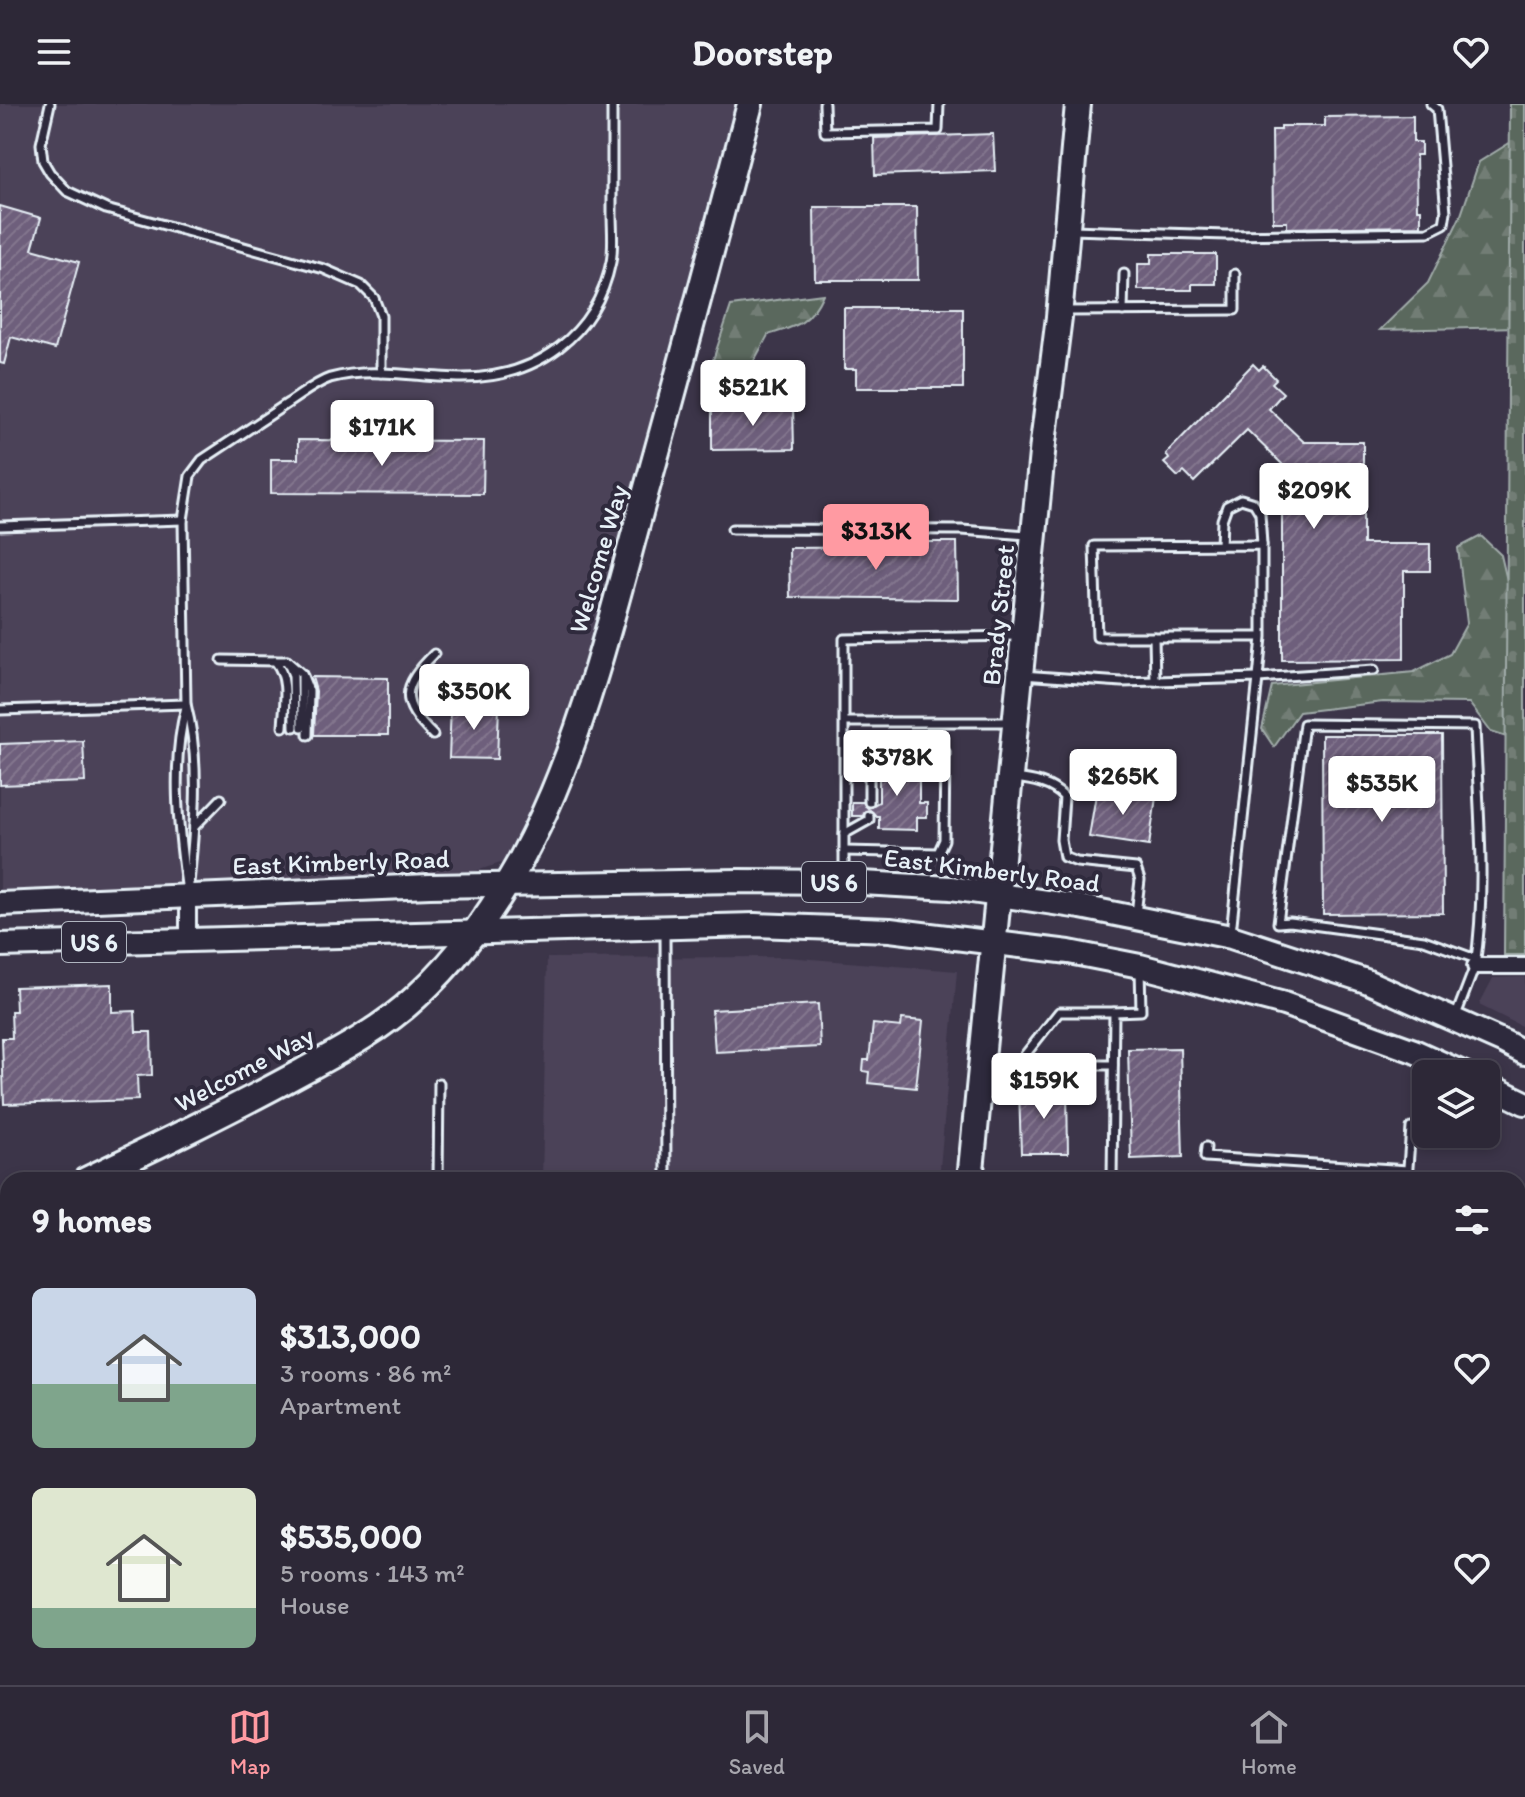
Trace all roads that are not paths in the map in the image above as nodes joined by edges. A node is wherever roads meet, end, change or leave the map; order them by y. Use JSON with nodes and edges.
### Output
{"nodes":[{"id":1,"x":50,"y":104,"type":"edge"},
{"id":2,"x":750,"y":104,"type":"edge"},
{"id":3,"x":824,"y":104,"type":"edge"},
{"id":4,"x":939,"y":104,"type":"edge"},
{"id":5,"x":1078,"y":104,"type":"edge"},
{"id":6,"x":1431,"y":104,"type":"edge"},
{"id":7,"x":614,"y":105,"type":"edge"},
{"id":8,"x":1067,"y":230,"type":"junction"},
{"id":9,"x":1124,"y":274,"type":"dead end"},
{"id":10,"x":1235,"y":274,"type":"dead end"},
{"id":11,"x":1059,"y":311,"type":"junction"},
{"id":12,"x":1123,"y":311,"type":"junction"},
{"id":13,"x":381,"y":373,"type":"junction"},
{"id":14,"x":183,"y":520,"type":"junction"},
{"id":15,"x":0,"y":526,"type":"edge"},
{"id":16,"x":732,"y":529,"type":"dead end"},
{"id":17,"x":1034,"y":536,"type":"junction"},
{"id":18,"x":1221,"y":545,"type":"junction"},
{"id":19,"x":1262,"y":545,"type":"junction"},
{"id":20,"x":1024,"y":636,"type":"junction"},
{"id":21,"x":1154,"y":637,"type":"junction"},
{"id":22,"x":1262,"y":637,"type":"junction"},
{"id":23,"x":434,"y":654,"type":"dead end"},
{"id":24,"x":222,"y":660,"type":"dead end"},
{"id":25,"x":275,"y":661,"type":"junction"},
{"id":26,"x":287,"y":661,"type":"junction"},
{"id":27,"x":1374,"y":670,"type":"dead end"},
{"id":28,"x":302,"y":674,"type":"junction"},
{"id":29,"x":1020,"y":675,"type":"junction"},
{"id":30,"x":1258,"y":678,"type":"junction"},
{"id":31,"x":1155,"y":681,"type":"junction"},
{"id":32,"x":186,"y":704,"type":"junction"},
{"id":33,"x":0,"y":710,"type":"edge"},
{"id":34,"x":845,"y":722,"type":"junction"},
{"id":35,"x":1016,"y":722,"type":"junction"},
{"id":36,"x":283,"y":727,"type":"dead end"},
{"id":37,"x":308,"y":735,"type":"dead end"},
{"id":38,"x":433,"y":735,"type":"dead end"},
{"id":39,"x":869,"y":751,"type":"dead end"},
{"id":40,"x":945,"y":752,"type":"dead end"},
{"id":41,"x":1010,"y":778,"type":"junction"},
{"id":42,"x":221,"y":799,"type":"dead end"},
{"id":43,"x":869,"y":802,"type":"dead end"},
{"id":44,"x":869,"y":816,"type":"dead end"},
{"id":45,"x":194,"y":827,"type":"junction"},
{"id":46,"x":844,"y":834,"type":"junction"},
{"id":47,"x":844,"y":851,"type":"junction"},
{"id":48,"x":844,"y":882,"type":"junction"},
{"id":49,"x":507,"y":886,"type":"junction"},
{"id":50,"x":998,"y":894,"type":"junction"},
{"id":51,"x":188,"y":896,"type":"junction"},
{"id":52,"x":0,"y":904,"type":"edge"},
{"id":53,"x":1135,"y":916,"type":"junction"},
{"id":54,"x":665,"y":927,"type":"junction"},
{"id":55,"x":476,"y":931,"type":"junction"},
{"id":56,"x":1231,"y":937,"type":"junction"},
{"id":57,"x":188,"y":939,"type":"junction"},
{"id":58,"x":993,"y":941,"type":"junction"},
{"id":59,"x":0,"y":945,"type":"edge"},
{"id":60,"x":1476,"y":962,"type":"junction"},
{"id":61,"x":1140,"y":966,"type":"junction"},
{"id":62,"x":1525,"y":966,"type":"edge"},
{"id":63,"x":1114,"y":1012,"type":"junction"},
{"id":64,"x":1454,"y":1020,"type":"junction"},
{"id":65,"x":1525,"y":1053,"type":"edge"},
{"id":66,"x":1434,"y":1060,"type":"edge"},
{"id":67,"x":981,"y":1064,"type":"junction"},
{"id":68,"x":1017,"y":1065,"type":"junction"},
{"id":69,"x":1113,"y":1065,"type":"junction"},
{"id":70,"x":439,"y":1083,"type":"dead end"},
{"id":71,"x":1500,"y":1091,"type":"edge"},
{"id":72,"x":1525,"y":1103,"type":"edge"},
{"id":73,"x":1411,"y":1128,"type":"dead end"},
{"id":74,"x":1206,"y":1147,"type":"dead end"},
{"id":75,"x":1408,"y":1170,"type":"joint"},
{"id":76,"x":102,"y":1172,"type":"edge"},
{"id":77,"x":438,"y":1172,"type":"edge"},
{"id":78,"x":666,"y":1172,"type":"edge"},
{"id":79,"x":971,"y":1172,"type":"edge"},
{"id":80,"x":1112,"y":1172,"type":"edge"}],
"edges":[{"from":1,"to":13,"type":"lane"},
{"from":2,"to":49,"type":"highway","name":"Welcome Way"},
{"from":3,"to":4,"type":"lane"},
{"from":5,"to":8,"type":"highway","name":"Brady Street"},
{"from":6,"to":8,"type":"lane"},
{"from":7,"to":13,"type":"lane"},
{"from":8,"to":11,"type":"highway","name":"Brady Street"},
{"from":9,"to":12,"type":"lane"},
{"from":10,"to":12,"type":"lane"},
{"from":11,"to":12,"type":"lane"},
{"from":11,"to":17,"type":"highway","name":"Brady Street"},
{"from":13,"to":14,"type":"lane"},
{"from":14,"to":15,"type":"lane"},
{"from":14,"to":32,"type":"lane"},
{"from":16,"to":17,"type":"lane"},
{"from":17,"to":20,"type":"highway","name":"Brady Street"},
{"from":18,"to":19,"type":"lane"},
{"from":18,"to":19,"type":"lane"},
{"from":18,"to":21,"type":"lane"},
{"from":19,"to":22,"type":"lane"},
{"from":20,"to":29,"type":"highway","name":"Brady Street"},
{"from":20,"to":34,"type":"lane"},
{"from":21,"to":22,"type":"lane"},
{"from":21,"to":31,"type":"lane"},
{"from":22,"to":30,"type":"lane"},
{"from":23,"to":38,"type":"lane"},
{"from":24,"to":25,"type":"lane"},
{"from":25,"to":26,"type":"lane"},
{"from":25,"to":36,"type":"lane"},
{"from":26,"to":28,"type":"lane"},
{"from":26,"to":28,"type":"lane"},
{"from":27,"to":30,"type":"lane"},
{"from":28,"to":37,"type":"lane"},
{"from":29,"to":31,"type":"lane"},
{"from":29,"to":35,"type":"highway","name":"Brady Street"},
{"from":30,"to":31,"type":"lane"},
{"from":30,"to":56,"type":"lane"},
{"from":32,"to":33,"type":"lane"},
{"from":32,"to":45,"type":"lane"},
{"from":32,"to":51,"type":"lane"},
{"from":34,"to":35,"type":"lane"},
{"from":34,"to":46,"type":"lane"},
{"from":35,"to":41,"type":"highway","name":"Brady Street"},
{"from":39,"to":43,"type":"lane"},
{"from":40,"to":47,"type":"lane"},
{"from":41,"to":50,"type":"highway","name":"Brady Street"},
{"from":41,"to":53,"type":"lane"},
{"from":42,"to":45,"type":"lane"},
{"from":44,"to":46,"type":"lane"},
{"from":45,"to":51,"type":"lane"},
{"from":46,"to":47,"type":"lane"},
{"from":47,"to":48,"type":"lane"},
{"from":48,"to":49,"type":"main road","name":"East Kimberly Road","number":"US 6"},
{"from":48,"to":50,"type":"main road","name":"East Kimberly Road","number":"US 6"},
{"from":49,"to":51,"type":"main road","name":"East Kimberly Road","number":"US 6"},
{"from":49,"to":55,"type":"highway","name":"Welcome Way"},
{"from":50,"to":53,"type":"main road","name":"East Kimberly Road","number":"US 6"},
{"from":50,"to":58,"type":"highway","name":"Brady Street"},
{"from":51,"to":52,"type":"main road","number":"US 6"},
{"from":51,"to":57,"type":"street"},
{"from":53,"to":56,"type":"main road","name":"East Kimberly Road","number":"US 6"},
{"from":54,"to":55,"type":"main road","number":"US 6"},
{"from":54,"to":58,"type":"main road","number":"US 6"},
{"from":54,"to":78,"type":"lane"},
{"from":55,"to":57,"type":"main road","number":"US 6"},
{"from":55,"to":76,"type":"highway","name":"Welcome Way"},
{"from":56,"to":64,"type":"main road","name":"East Kimberly Road","number":"US 6"},
{"from":57,"to":59,"type":"main road","number":"US 6"},
{"from":58,"to":61,"type":"main road","number":"US 6"},
{"from":58,"to":67,"type":"highway","name":"Brady Street"},
{"from":60,"to":60,"type":"lane"},
{"from":60,"to":62,"type":"street"},
{"from":60,"to":64,"type":"lane"},
{"from":61,"to":63,"type":"lane"},
{"from":61,"to":66,"type":"main road","number":"US 6"},
{"from":63,"to":68,"type":"lane"},
{"from":63,"to":69,"type":"lane"},
{"from":64,"to":65,"type":"main road","name":"East Kimberly Road","number":"US 6"},
{"from":67,"to":68,"type":"lane"},
{"from":67,"to":79,"type":"highway","name":"Brady Street"},
{"from":68,"to":69,"type":"lane"},
{"from":69,"to":80,"type":"lane"},
{"from":70,"to":77,"type":"lane"},
{"from":71,"to":72,"type":"main road"},
{"from":73,"to":75,"type":"lane"},
{"from":74,"to":75,"type":"lane"}]}
